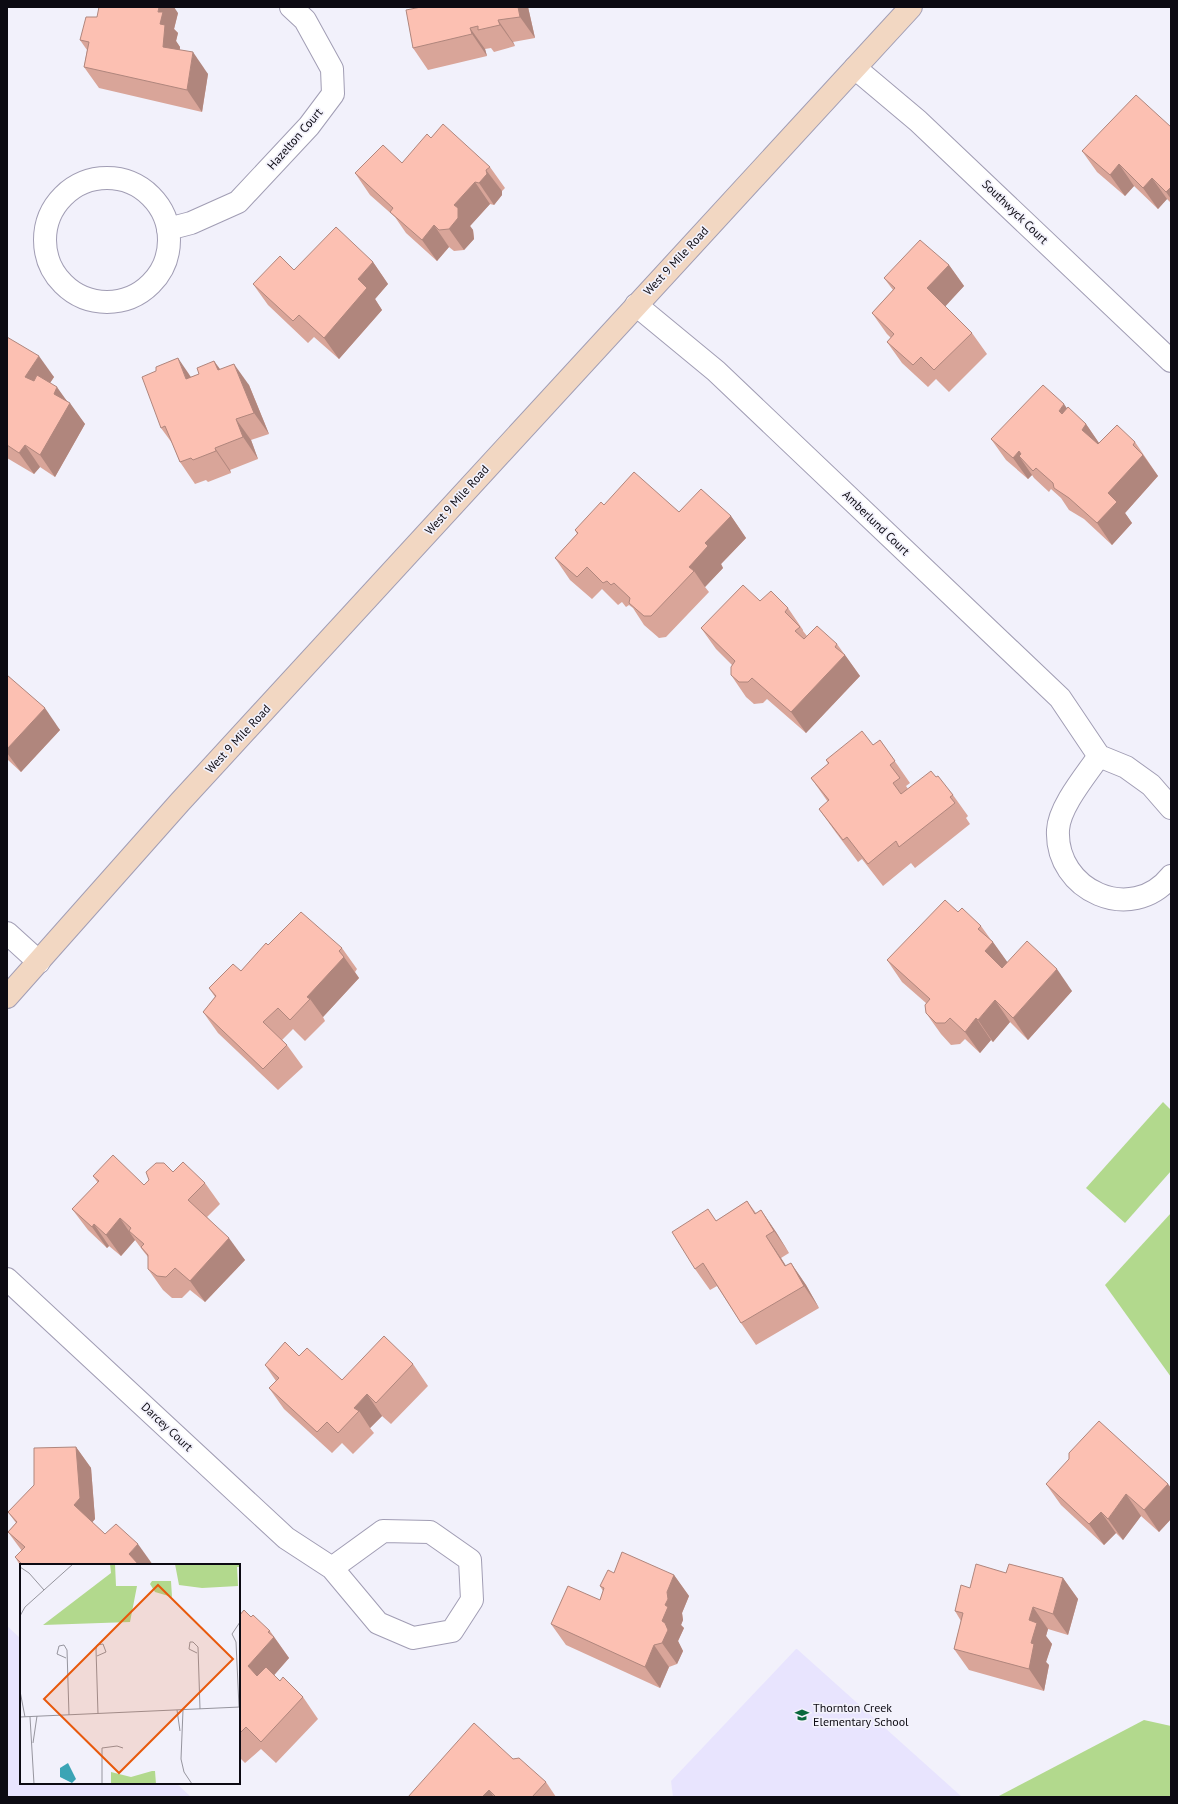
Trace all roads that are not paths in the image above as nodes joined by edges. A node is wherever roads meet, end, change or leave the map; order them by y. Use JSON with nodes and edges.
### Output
{"nodes":[{"id":1,"x":291,"y":7,"type":"edge"},
{"id":2,"x":911,"y":7,"type":"edge"},
{"id":3,"x":855,"y":68,"type":"junction"},
{"id":4,"x":168,"y":229,"type":"junction"},
{"id":5,"x":636,"y":305,"type":"junction"},
{"id":6,"x":1171,"y":361,"type":"edge"},
{"id":7,"x":1099,"y":756,"type":"junction"},
{"id":8,"x":1171,"y":808,"type":"edge"},
{"id":9,"x":1171,"y":876,"type":"edge"},
{"id":10,"x":7,"y":933,"type":"edge"},
{"id":11,"x":39,"y":962,"type":"junction"},
{"id":12,"x":7,"y":997,"type":"edge"},
{"id":13,"x":7,"y":1279,"type":"edge"},
{"id":14,"x":332,"y":1568,"type":"junction"}],
"edges":[{"from":1,"to":4,"type":"street","name":"Hazelton Court"},
{"from":2,"to":3,"type":"street","name":"West 9 Mile Road"},
{"from":3,"to":5,"type":"street","name":"West 9 Mile Road"},
{"from":3,"to":6,"type":"street","name":"Southwyck Court"},
{"from":4,"to":4,"type":"street"},
{"from":5,"to":7,"type":"street","name":"Amberlund Court"},
{"from":5,"to":11,"type":"street","name":"West 9 Mile Road"},
{"from":7,"to":8,"type":"street"},
{"from":7,"to":9,"type":"street"},
{"from":10,"to":11,"type":"street"},
{"from":11,"to":12,"type":"street","name":"West 9 Mile Road"},
{"from":13,"to":14,"type":"street","name":"Darcey Court"},
{"from":14,"to":14,"type":"street","name":"Darcey Court"}]}
